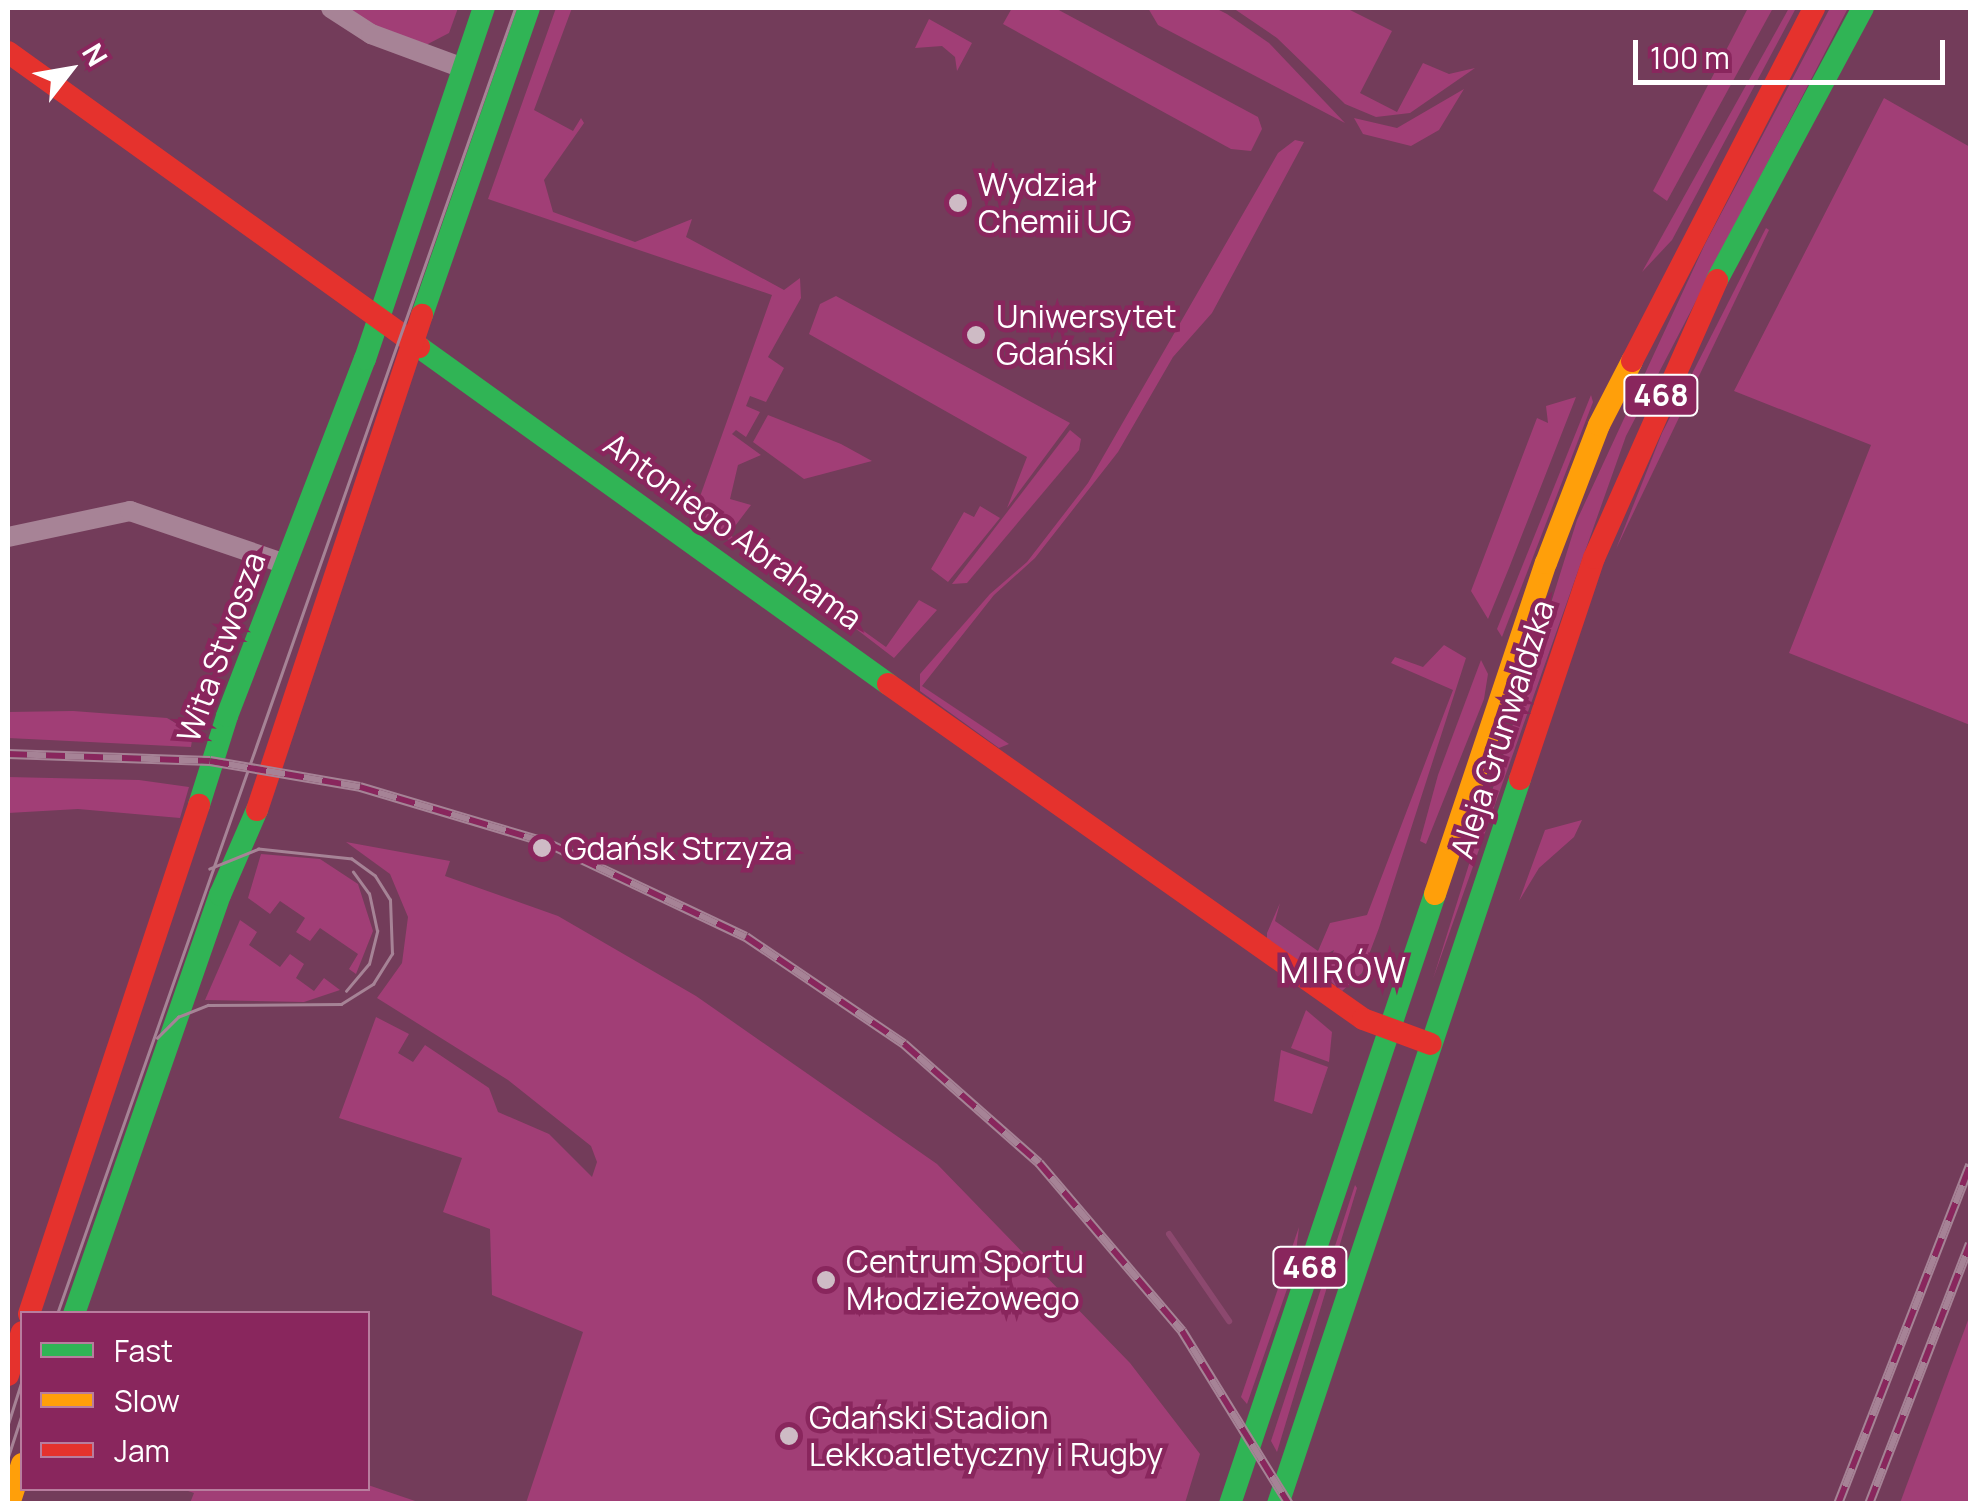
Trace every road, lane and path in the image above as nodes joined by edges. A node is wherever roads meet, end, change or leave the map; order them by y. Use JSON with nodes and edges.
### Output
{"nodes":[{"id":1,"x":331,"y":8,"type":"edge"},
{"id":2,"x":484,"y":8,"type":"edge"},
{"id":3,"x":529,"y":8,"type":"edge"},
{"id":4,"x":1814,"y":8,"type":"edge"},
{"id":5,"x":1863,"y":8,"type":"edge"},
{"id":6,"x":8,"y":52,"type":"edge"},
{"id":7,"x":463,"y":68,"type":"junction"},
{"id":8,"x":380,"y":318,"type":"junction"},
{"id":9,"x":414,"y":342,"type":"junction"},
{"id":10,"x":8,"y":537,"type":"edge"},
{"id":11,"x":286,"y":564,"type":"junction"},
{"id":12,"x":1389,"y":1030,"type":"junction"},
{"id":13,"x":1431,"y":1044,"type":"junction"},
{"id":14,"x":1344,"y":1166,"type":"junction"},
{"id":15,"x":1385,"y":1180,"type":"junction"},
{"id":16,"x":30,"y":1311,"type":"edge"},
{"id":17,"x":75,"y":1311,"type":"edge"},
{"id":18,"x":20,"y":1338,"type":"edge"},
{"id":19,"x":8,"y":1376,"type":"edge"},
{"id":20,"x":20,"y":1470,"type":"edge"},
{"id":21,"x":9,"y":1504,"type":"edge"},
{"id":22,"x":1230,"y":1504,"type":"edge"},
{"id":23,"x":1278,"y":1504,"type":"edge"}],
"edges":[{"from":1,"to":7,"type":"street"},
{"from":2,"to":7,"type":"street","name":"Wita Stwosza"},
{"from":3,"to":9,"type":"street"},
{"from":4,"to":12,"type":"street","name":"Aleja Grunwaldzka","number":"468"},
{"from":5,"to":13,"type":"street","name":"Aleja Grunwaldzka","number":"468"},
{"from":6,"to":8,"type":"street","name":"Antoniego Abrahama"},
{"from":7,"to":8,"type":"street","name":"Wita Stwosza"},
{"from":8,"to":9,"type":"street","name":"Antoniego Abrahama"},
{"from":8,"to":11,"type":"street","name":"Wita Stwosza"},
{"from":9,"to":12,"type":"street","name":"Antoniego Abrahama"},
{"from":9,"to":17,"type":"street"},
{"from":10,"to":11,"type":"street"},
{"from":11,"to":16,"type":"street","name":"Wita Stwosza"},
{"from":12,"to":13,"type":"street","name":"Antoniego Abrahama"},
{"from":12,"to":14,"type":"street","name":"Aleja Grunwaldzka","number":"468"},
{"from":13,"to":15,"type":"street","name":"Aleja Grunwaldzka","number":"468"},
{"from":14,"to":15,"type":"street"},
{"from":14,"to":22,"type":"street","name":"Aleja Grunwaldzka","number":"468"},
{"from":15,"to":23,"type":"street","name":"Aleja Grunwaldzka","number":"468"},
{"from":18,"to":19,"type":"street"},
{"from":20,"to":21,"type":"street"}]}
